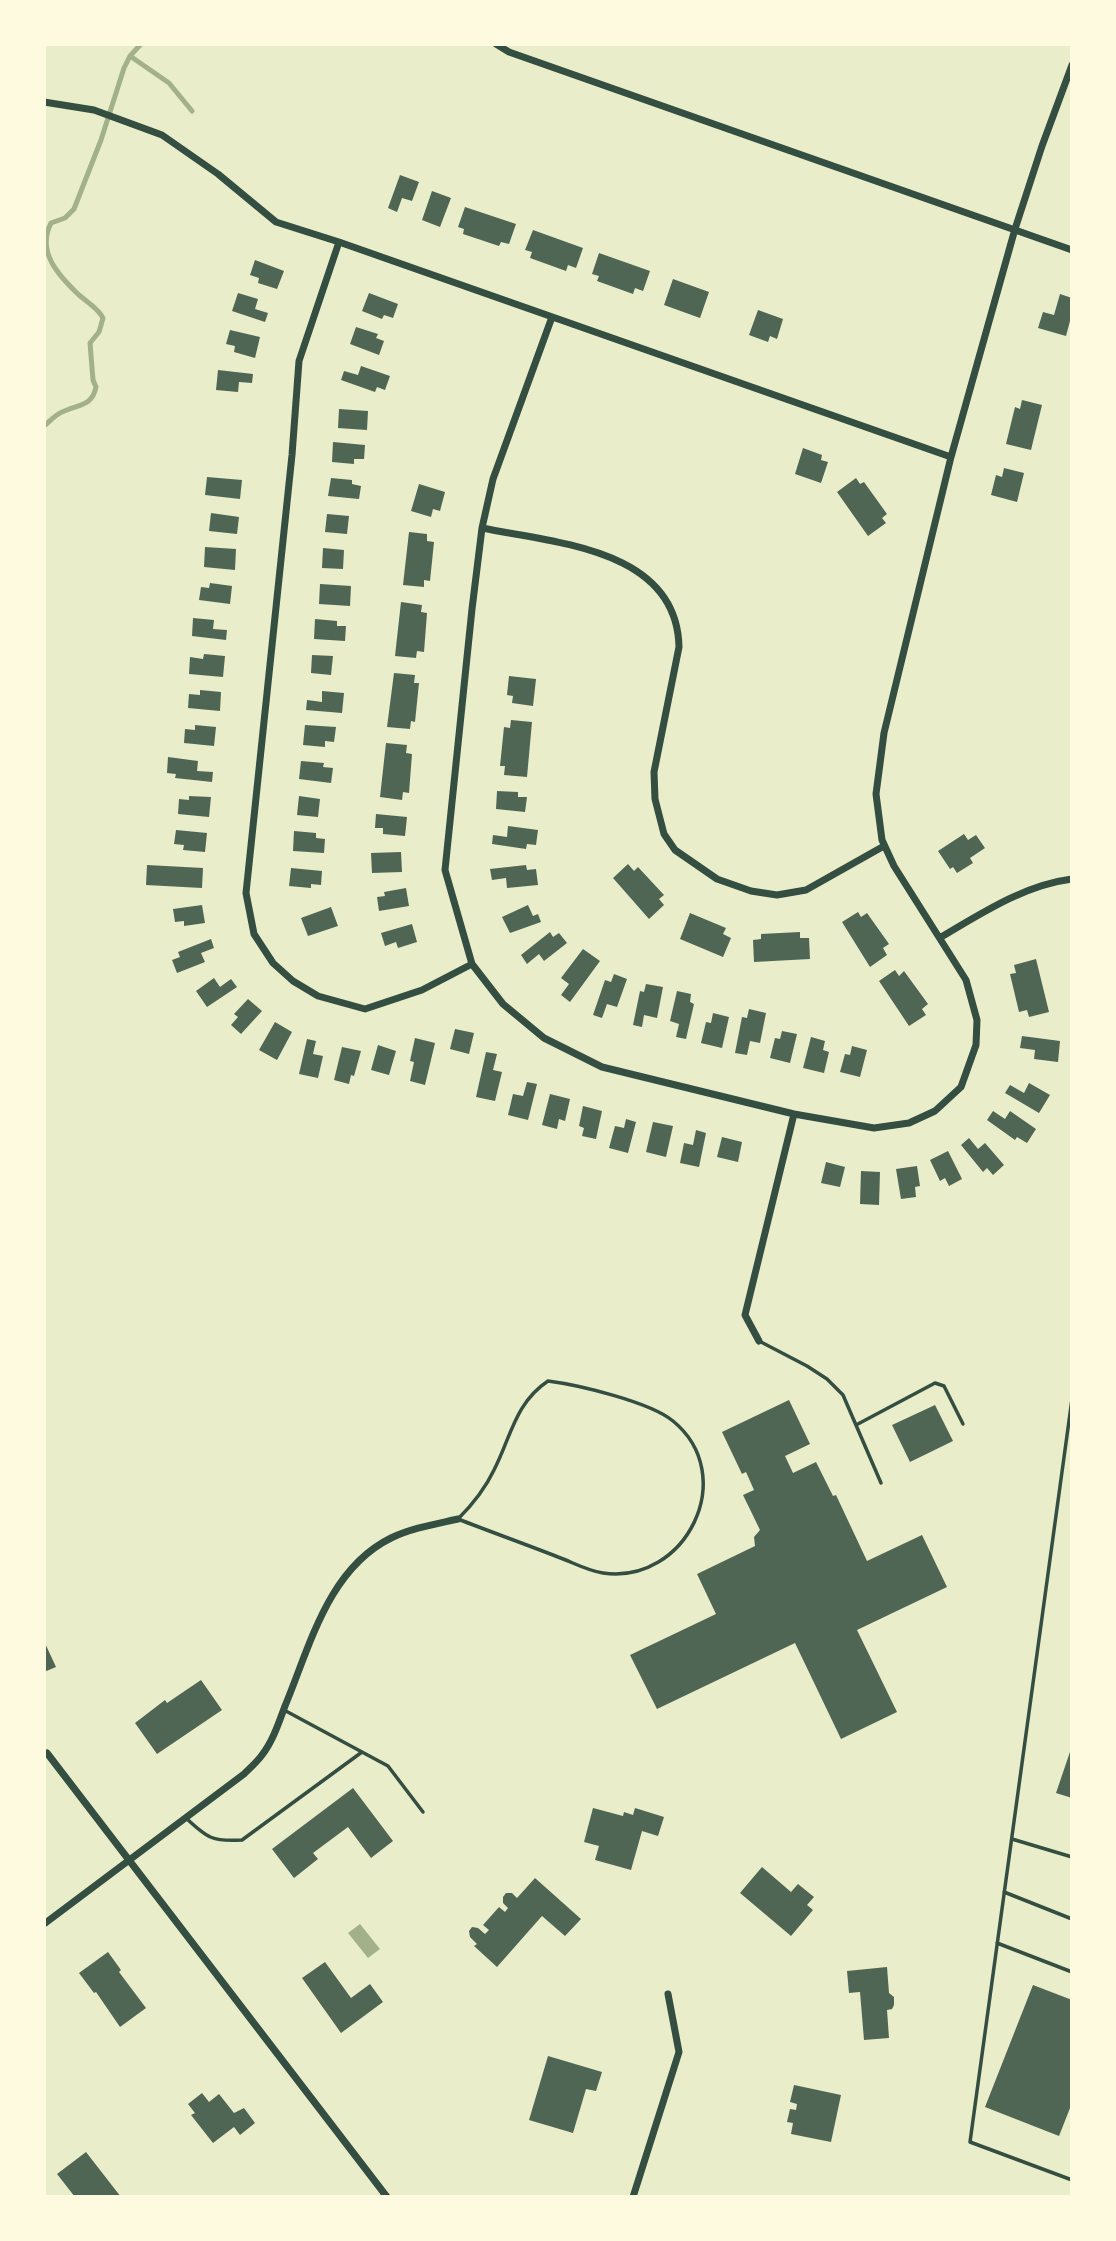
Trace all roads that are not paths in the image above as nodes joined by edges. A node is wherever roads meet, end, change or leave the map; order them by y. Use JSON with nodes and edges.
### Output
{"nodes":[{"id":1,"x":496,"y":44,"type":"edge"},
{"id":2,"x":1072,"y":65,"type":"edge"},
{"id":3,"x":44,"y":102,"type":"edge"},
{"id":4,"x":1015,"y":229,"type":"junction"},
{"id":5,"x":339,"y":242,"type":"junction"},
{"id":6,"x":1072,"y":250,"type":"edge"},
{"id":7,"x":552,"y":317,"type":"junction"},
{"id":8,"x":951,"y":457,"type":"junction"},
{"id":9,"x":482,"y":528,"type":"junction"},
{"id":10,"x":884,"y":846,"type":"junction"},
{"id":11,"x":1072,"y":879,"type":"edge"},
{"id":12,"x":941,"y":937,"type":"junction"},
{"id":13,"x":472,"y":964,"type":"junction"},
{"id":14,"x":794,"y":1114,"type":"junction"},
{"id":15,"x":759,"y":1341,"type":"joint"},
{"id":16,"x":1072,"y":1399,"type":"edge"},
{"id":17,"x":963,"y":1423,"type":"dead end"},
{"id":18,"x":856,"y":1425,"type":"junction"},
{"id":19,"x":881,"y":1483,"type":"dead end"},
{"id":20,"x":458,"y":1519,"type":"junction"},
{"id":21,"x":284,"y":1710,"type":"junction"},
{"id":22,"x":362,"y":1752,"type":"junction"},
{"id":23,"x":47,"y":1753,"type":"dead end"},
{"id":24,"x":423,"y":1812,"type":"dead end"},
{"id":25,"x":186,"y":1818,"type":"junction"},
{"id":26,"x":1012,"y":1839,"type":"junction"},
{"id":27,"x":1072,"y":1857,"type":"edge"},
{"id":28,"x":130,"y":1861,"type":"junction"},
{"id":29,"x":1004,"y":1892,"type":"junction"},
{"id":30,"x":1072,"y":1919,"type":"edge"},
{"id":31,"x":44,"y":1924,"type":"edge"},
{"id":32,"x":997,"y":1943,"type":"junction"},
{"id":33,"x":1072,"y":1972,"type":"edge"},
{"id":34,"x":668,"y":1994,"type":"dead end"},
{"id":35,"x":1072,"y":2180,"type":"edge"},
{"id":36,"x":387,"y":2197,"type":"edge"},
{"id":37,"x":633,"y":2197,"type":"edge"}],
"edges":[{"from":1,"to":4,"type":"street"},
{"from":2,"to":4,"type":"street"},
{"from":3,"to":5,"type":"street"},
{"from":4,"to":6,"type":"street"},
{"from":4,"to":8,"type":"street"},
{"from":5,"to":7,"type":"street"},
{"from":5,"to":13,"type":"street"},
{"from":7,"to":8,"type":"street"},
{"from":7,"to":9,"type":"street"},
{"from":8,"to":10,"type":"street"},
{"from":9,"to":10,"type":"street"},
{"from":9,"to":13,"type":"street"},
{"from":10,"to":12,"type":"street"},
{"from":11,"to":12,"type":"street"},
{"from":12,"to":14,"type":"street"},
{"from":13,"to":14,"type":"street"},
{"from":14,"to":15,"type":"street"},
{"from":15,"to":18,"type":"lane"},
{"from":16,"to":26,"type":"lane"},
{"from":17,"to":18,"type":"lane"},
{"from":18,"to":19,"type":"lane"},
{"from":20,"to":20,"type":"lane"},
{"from":20,"to":21,"type":"street"},
{"from":21,"to":22,"type":"lane"},
{"from":21,"to":25,"type":"street"},
{"from":22,"to":24,"type":"lane"},
{"from":22,"to":25,"type":"lane"},
{"from":23,"to":28,"type":"street"},
{"from":25,"to":28,"type":"street"},
{"from":26,"to":27,"type":"lane"},
{"from":26,"to":29,"type":"lane"},
{"from":28,"to":31,"type":"street"},
{"from":28,"to":36,"type":"street"},
{"from":29,"to":30,"type":"lane"},
{"from":29,"to":32,"type":"lane"},
{"from":32,"to":33,"type":"lane"},
{"from":32,"to":35,"type":"lane"},
{"from":34,"to":37,"type":"street"}]}
